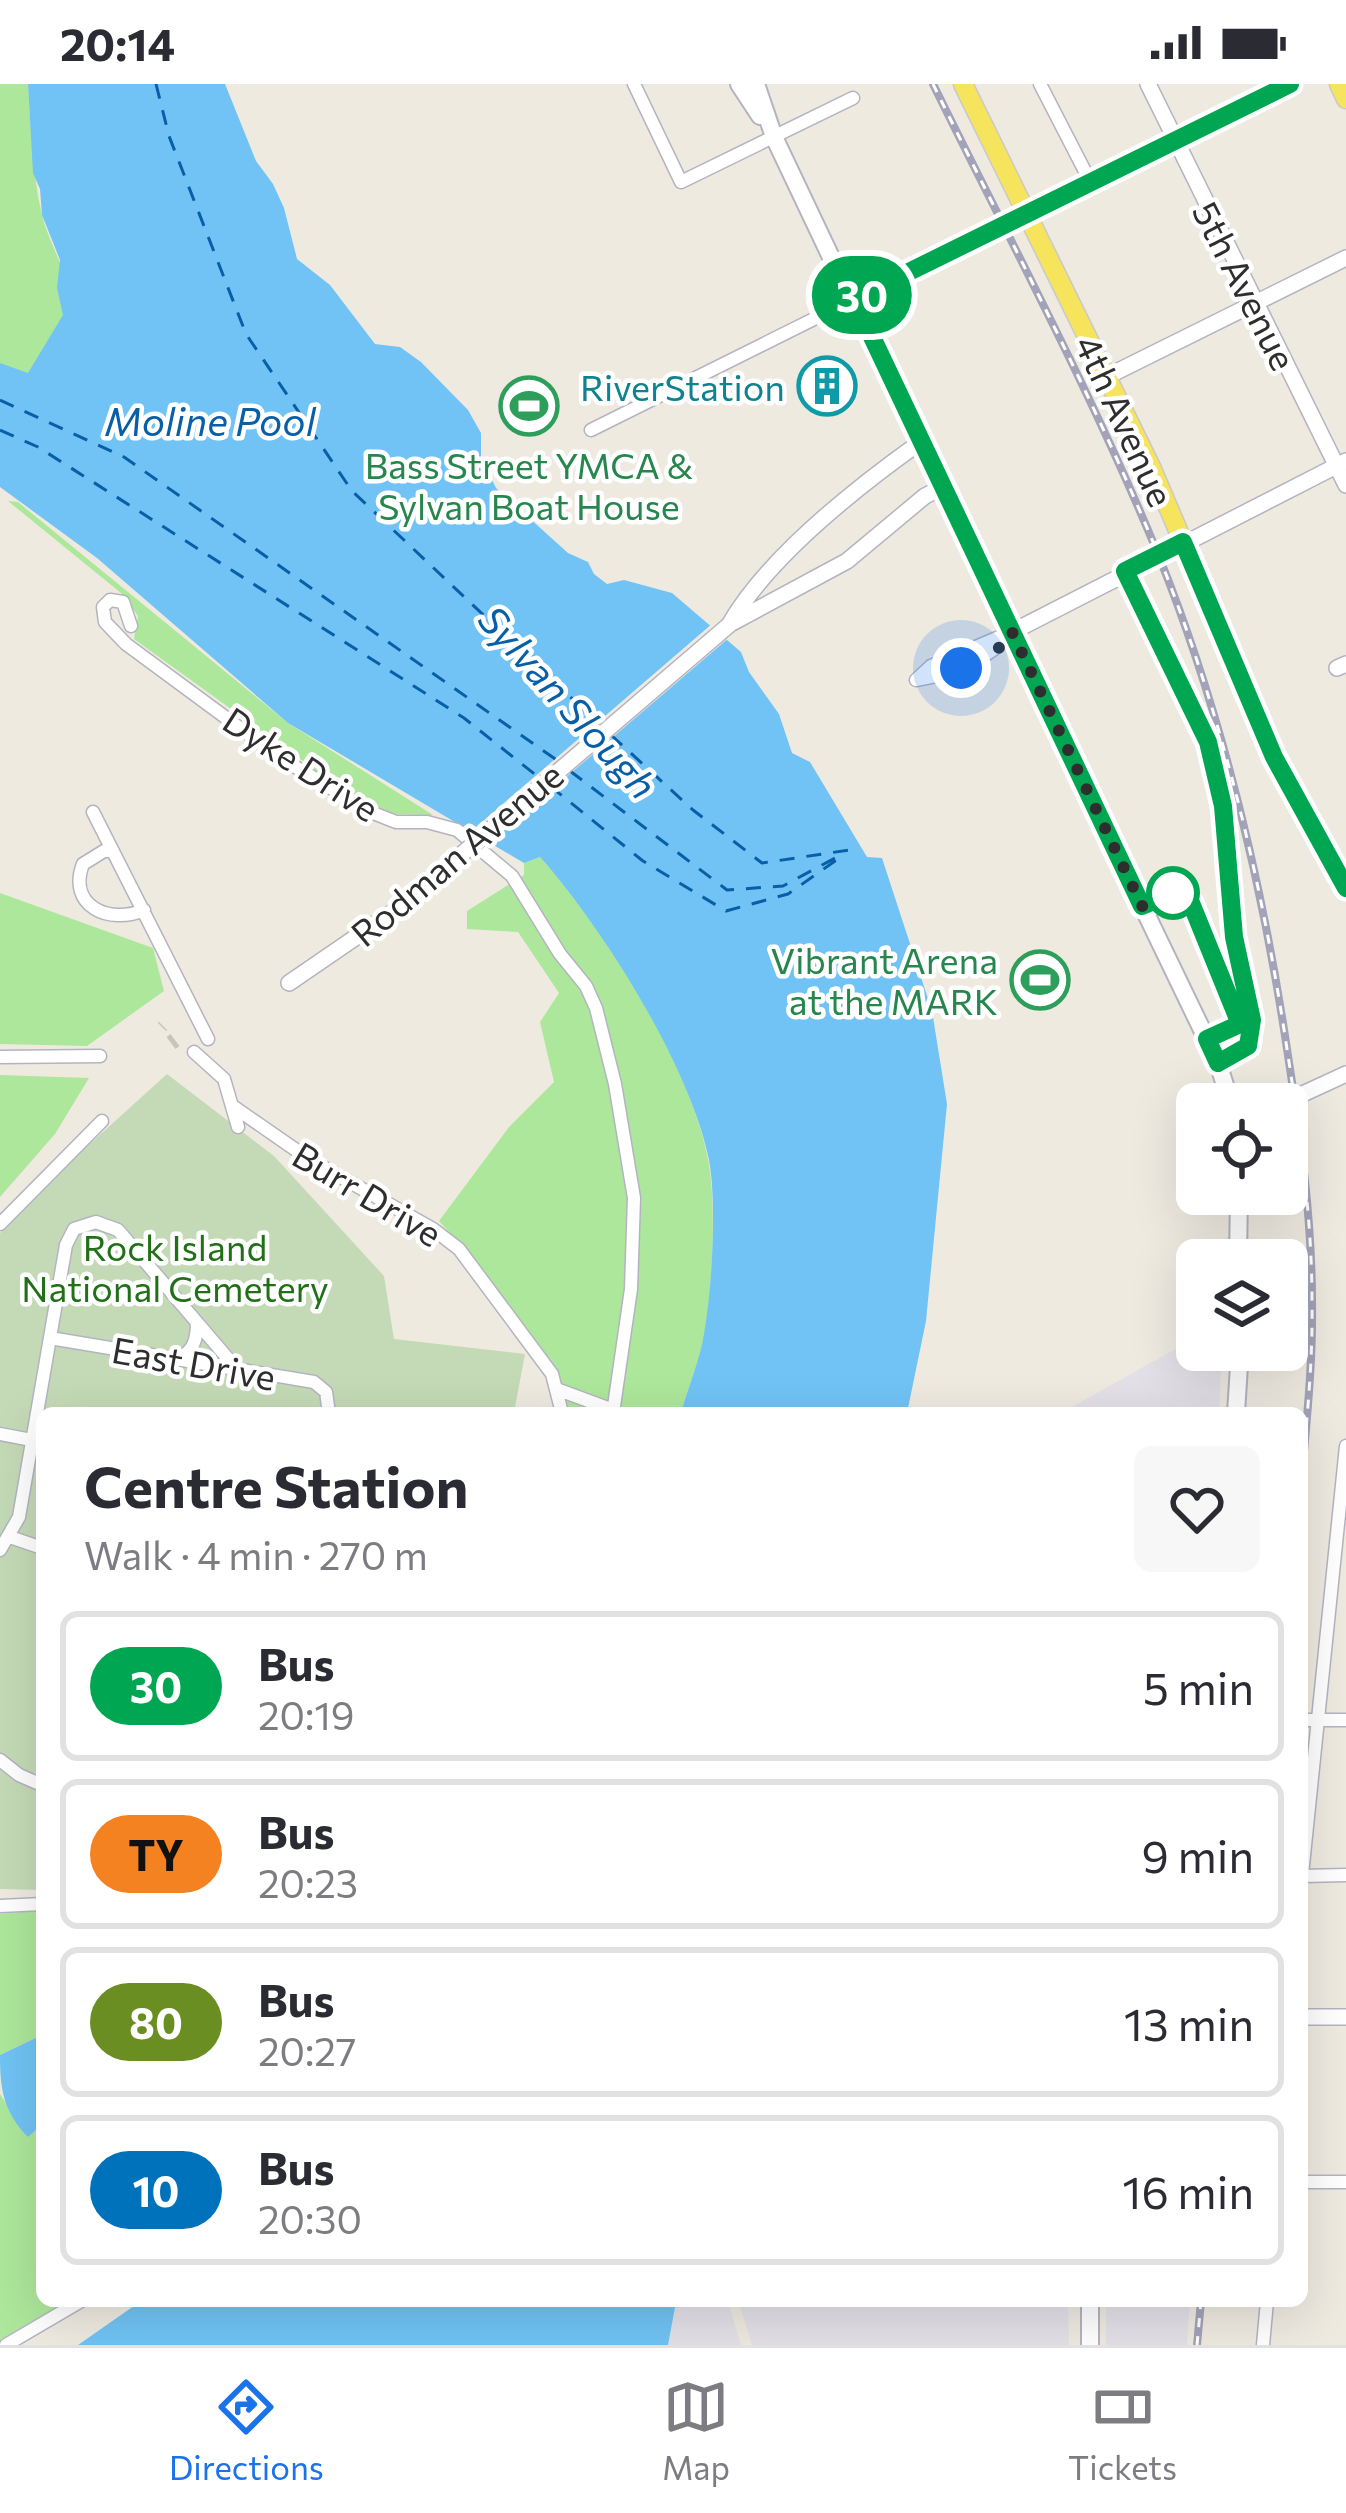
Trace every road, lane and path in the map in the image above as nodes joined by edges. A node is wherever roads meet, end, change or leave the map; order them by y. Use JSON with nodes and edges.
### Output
{"nodes":[{"id":1,"x":634,"y":84,"type":"edge"},
{"id":2,"x":739,"y":84,"type":"edge"},
{"id":3,"x":756,"y":84,"type":"edge"},
{"id":4,"x":963,"y":84,"type":"edge"},
{"id":5,"x":1040,"y":84,"type":"edge"},
{"id":6,"x":1148,"y":84,"type":"edge"},
{"id":7,"x":1290,"y":84,"type":"edge"},
{"id":8,"x":1339,"y":84,"type":"edge"},
{"id":9,"x":853,"y":98,"type":"dead end"},
{"id":10,"x":1346,"y":99,"type":"edge"},
{"id":11,"x":774,"y":137,"type":"junction"},
{"id":12,"x":1174,"y":141,"type":"junction"},
{"id":13,"x":1090,"y":183,"type":"junction"},
{"id":14,"x":1026,"y":214,"type":"junction"},
{"id":15,"x":1346,"y":258,"type":"edge"},
{"id":16,"x":854,"y":299,"type":"junction"},
{"id":17,"x":1256,"y":302,"type":"junction"},
{"id":18,"x":1106,"y":377,"type":"junction"},
{"id":19,"x":591,"y":430,"type":"dead end"},
{"id":20,"x":919,"y":443,"type":"joint"},
{"id":21,"x":1341,"y":464,"type":"edge"},
{"id":22,"x":1346,"y":485,"type":"edge"},
{"id":23,"x":941,"y":488,"type":"joint"},
{"id":24,"x":1183,"y":542,"type":"junction"},
{"id":25,"x":729,"y":625,"type":"junction"},
{"id":26,"x":130,"y":626,"type":"dead end"},
{"id":27,"x":1012,"y":632,"type":"junction"},
{"id":28,"x":93,"y":812,"type":"dead end"},
{"id":29,"x":113,"y":850,"type":"junction"},
{"id":30,"x":1344,"y":878,"type":"edge"},
{"id":31,"x":145,"y":910,"type":"junction"},
{"id":32,"x":289,"y":983,"type":"dead end"},
{"id":33,"x":208,"y":1039,"type":"dead end"},
{"id":34,"x":194,"y":1052,"type":"dead end"},
{"id":35,"x":100,"y":1056,"type":"dead end"},
{"id":36,"x":0,"y":1057,"type":"edge"},
{"id":37,"x":1346,"y":1074,"type":"edge"},
{"id":38,"x":1225,"y":1083,"type":"edge"},
{"id":39,"x":1308,"y":1092,"type":"edge"},
{"id":40,"x":234,"y":1107,"type":"junction"},
{"id":41,"x":102,"y":1121,"type":"dead end"},
{"id":42,"x":238,"y":1127,"type":"dead end"},
{"id":43,"x":0,"y":1224,"type":"edge"},
{"id":44,"x":197,"y":1321,"type":"junction"},
{"id":45,"x":50,"y":1338,"type":"junction"},
{"id":46,"x":173,"y":1358,"type":"junction"},
{"id":47,"x":236,"y":1368,"type":"junction"},
{"id":48,"x":1239,"y":1371,"type":"edge"},
{"id":49,"x":560,"y":1390,"type":"junction"},
{"id":50,"x":41,"y":1407,"type":"edge"},
{"id":51,"x":329,"y":1407,"type":"edge"},
{"id":52,"x":561,"y":1407,"type":"edge"},
{"id":53,"x":603,"y":1407,"type":"edge"},
{"id":54,"x":614,"y":1407,"type":"edge"},
{"id":55,"x":1236,"y":1407,"type":"edge"},
{"id":56,"x":0,"y":1434,"type":"edge"},
{"id":57,"x":36,"y":1441,"type":"edge"},
{"id":58,"x":1346,"y":1446,"type":"edge"},
{"id":59,"x":10,"y":1537,"type":"junction"},
{"id":60,"x":36,"y":1546,"type":"edge"},
{"id":61,"x":0,"y":1550,"type":"edge"},
{"id":62,"x":1341,"y":1554,"type":"edge"},
{"id":63,"x":1308,"y":1720,"type":"edge"},
{"id":64,"x":1320,"y":1720,"type":"junction"},
{"id":65,"x":1346,"y":1720,"type":"edge"},
{"id":66,"x":0,"y":1760,"type":"edge"},
{"id":67,"x":36,"y":1782,"type":"edge"},
{"id":68,"x":1308,"y":1823,"type":"edge"},
{"id":69,"x":1308,"y":1875,"type":"edge"},
{"id":70,"x":1346,"y":1875,"type":"edge"},
{"id":71,"x":36,"y":1904,"type":"edge"},
{"id":72,"x":0,"y":1906,"type":"edge"},
{"id":73,"x":1308,"y":2017,"type":"edge"},
{"id":74,"x":1346,"y":2017,"type":"edge"},
{"id":75,"x":1308,"y":2182,"type":"edge"},
{"id":76,"x":1346,"y":2182,"type":"edge"},
{"id":77,"x":71,"y":2307,"type":"edge"},
{"id":78,"x":1090,"y":2307,"type":"edge"},
{"id":79,"x":1266,"y":2307,"type":"edge"},
{"id":80,"x":6,"y":2345,"type":"edge"},
{"id":81,"x":1090,"y":2345,"type":"edge"},
{"id":82,"x":1263,"y":2345,"type":"edge"}],
"edges":[{"from":1,"to":11,"type":"street"},
{"from":2,"to":11,"type":"main road"},
{"from":3,"to":11,"type":"main road"},
{"from":4,"to":14,"type":"main road","name":"4th Avenue"},
{"from":5,"to":13,"type":"street"},
{"from":6,"to":12,"type":"street","name":"5th Avenue"},
{"from":7,"to":12,"type":"street"},
{"from":8,"to":10,"type":"main road"},
{"from":9,"to":11,"type":"street"},
{"from":11,"to":16,"type":"main road"},
{"from":12,"to":13,"type":"street"},
{"from":12,"to":17,"type":"street","name":"5th Avenue"},
{"from":13,"to":14,"type":"street"},
{"from":14,"to":16,"type":"street"},
{"from":14,"to":18,"type":"main road","name":"4th Avenue"},
{"from":15,"to":17,"type":"street"},
{"from":16,"to":19,"type":"street"},
{"from":16,"to":20,"type":"main road"},
{"from":17,"to":18,"type":"street"},
{"from":17,"to":21,"type":"street","name":"5th Avenue"},
{"from":18,"to":24,"type":"main road","name":"4th Avenue"},
{"from":20,"to":25,"type":"street"},
{"from":21,"to":22,"type":"street","name":"5th Avenue"},
{"from":21,"to":24,"type":"street"},
{"from":23,"to":25,"type":"street"},
{"from":23,"to":27,"type":"main road"},
{"from":24,"to":27,"type":"street"},
{"from":24,"to":30,"type":"main road","name":"4th Avenue"},
{"from":25,"to":32,"type":"street","name":"Rodman Avenue","bridge":true},
{"from":26,"to":54,"type":"street","name":"Dyke Drive"},
{"from":27,"to":27,"type":"street"},
{"from":27,"to":38,"type":"main road"},
{"from":28,"to":29,"type":"street"},
{"from":29,"to":31,"type":"street"},
{"from":29,"to":31,"type":"street"},
{"from":31,"to":33,"type":"street"},
{"from":34,"to":40,"type":"street","name":"Burr Drive"},
{"from":35,"to":36,"type":"street"},
{"from":37,"to":39,"type":"street"},
{"from":40,"to":42,"type":"street","name":"Burr Drive"},
{"from":40,"to":49,"type":"street","name":"Burr Drive"},
{"from":41,"to":43,"type":"street"},
{"from":44,"to":45,"type":"street"},
{"from":44,"to":46,"type":"street"},
{"from":44,"to":47,"type":"street"},
{"from":45,"to":46,"type":"street","name":"East Drive"},
{"from":45,"to":50,"type":"street"},
{"from":46,"to":47,"type":"street","name":"East Drive"},
{"from":47,"to":51,"type":"street","name":"East Drive"},
{"from":48,"to":55,"type":"main road"},
{"from":49,"to":52,"type":"street","name":"Burr Drive"},
{"from":49,"to":53,"type":"street"},
{"from":56,"to":57,"type":"street"},
{"from":57,"to":59,"type":"street"},
{"from":58,"to":62,"type":"street"},
{"from":59,"to":60,"type":"street"},
{"from":59,"to":61,"type":"street"},
{"from":62,"to":64,"type":"street"},
{"from":63,"to":64,"type":"street"},
{"from":64,"to":65,"type":"street"},
{"from":64,"to":68,"type":"street"},
{"from":66,"to":67,"type":"street"},
{"from":69,"to":70,"type":"street"},
{"from":71,"to":72,"type":"street"},
{"from":73,"to":74,"type":"street"},
{"from":75,"to":76,"type":"street"},
{"from":77,"to":80,"type":"street"},
{"from":78,"to":81,"type":"main road"},
{"from":79,"to":82,"type":"street"}]}
